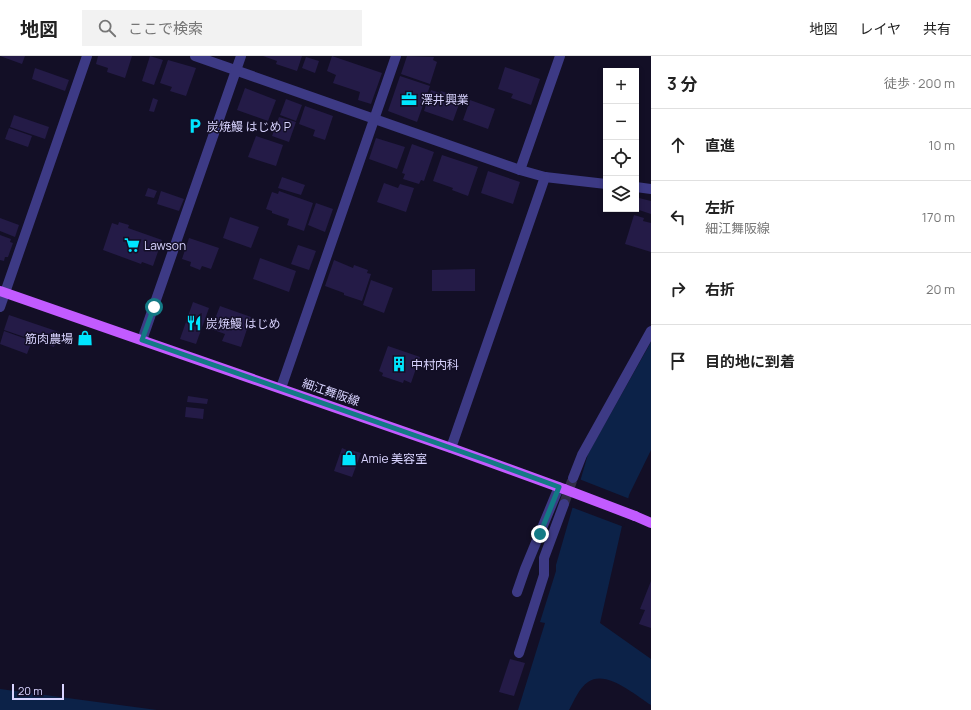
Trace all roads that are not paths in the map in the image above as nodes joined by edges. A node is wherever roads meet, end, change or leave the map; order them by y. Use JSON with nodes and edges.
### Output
{"nodes":[{"id":1,"x":87,"y":56,"type":"edge"},
{"id":2,"x":195,"y":56,"type":"edge"},
{"id":3,"x":241,"y":56,"type":"edge"},
{"id":4,"x":396,"y":56,"type":"edge"},
{"id":5,"x":560,"y":56,"type":"edge"},
{"id":6,"x":236,"y":71,"type":"junction"},
{"id":7,"x":374,"y":119,"type":"junction"},
{"id":8,"x":520,"y":170,"type":"junction"},
{"id":9,"x":545,"y":178,"type":"junction"},
{"id":10,"x":603,"y":184,"type":"edge"},
{"id":11,"x":639,"y":187,"type":"edge"},
{"id":12,"x":651,"y":188,"type":"edge"},
{"id":13,"x":2,"y":292,"type":"edge"},
{"id":14,"x":0,"y":307,"type":"edge"},
{"id":15,"x":651,"y":331,"type":"edge"},
{"id":16,"x":142,"y":340,"type":"junction"},
{"id":17,"x":280,"y":388,"type":"junction"},
{"id":18,"x":451,"y":448,"type":"junction"},
{"id":19,"x":573,"y":478,"type":"tunnel mouth"},
{"id":20,"x":561,"y":488,"type":"junction"},
{"id":21,"x":564,"y":504,"type":"tunnel mouth"},
{"id":22,"x":651,"y":523,"type":"edge"},
{"id":23,"x":517,"y":592,"type":"dead end"},
{"id":24,"x":519,"y":653,"type":"dead end"}],
"edges":[{"from":1,"to":13,"type":"street"},
{"from":2,"to":6,"type":"street"},
{"from":3,"to":6,"type":"street"},
{"from":4,"to":7,"type":"street"},
{"from":5,"to":8,"type":"street"},
{"from":6,"to":7,"type":"street"},
{"from":6,"to":16,"type":"street"},
{"from":7,"to":8,"type":"street"},
{"from":7,"to":17,"type":"street"},
{"from":8,"to":9,"type":"street"},
{"from":9,"to":10,"type":"street"},
{"from":9,"to":18,"type":"street"},
{"from":11,"to":12,"type":"street"},
{"from":13,"to":14,"type":"street"},
{"from":13,"to":16,"type":"main road","name":"細江舞阪線"},
{"from":15,"to":19,"type":"street"},
{"from":16,"to":17,"type":"main road","name":"細江舞阪線"},
{"from":17,"to":18,"type":"main road","name":"細江舞阪線"},
{"from":18,"to":20,"type":"main road","name":"細江舞阪線"},
{"from":20,"to":22,"type":"main road","name":"細江舞阪線","bridge":true},
{"from":20,"to":23,"type":"street"},
{"from":21,"to":24,"type":"street"}]}
